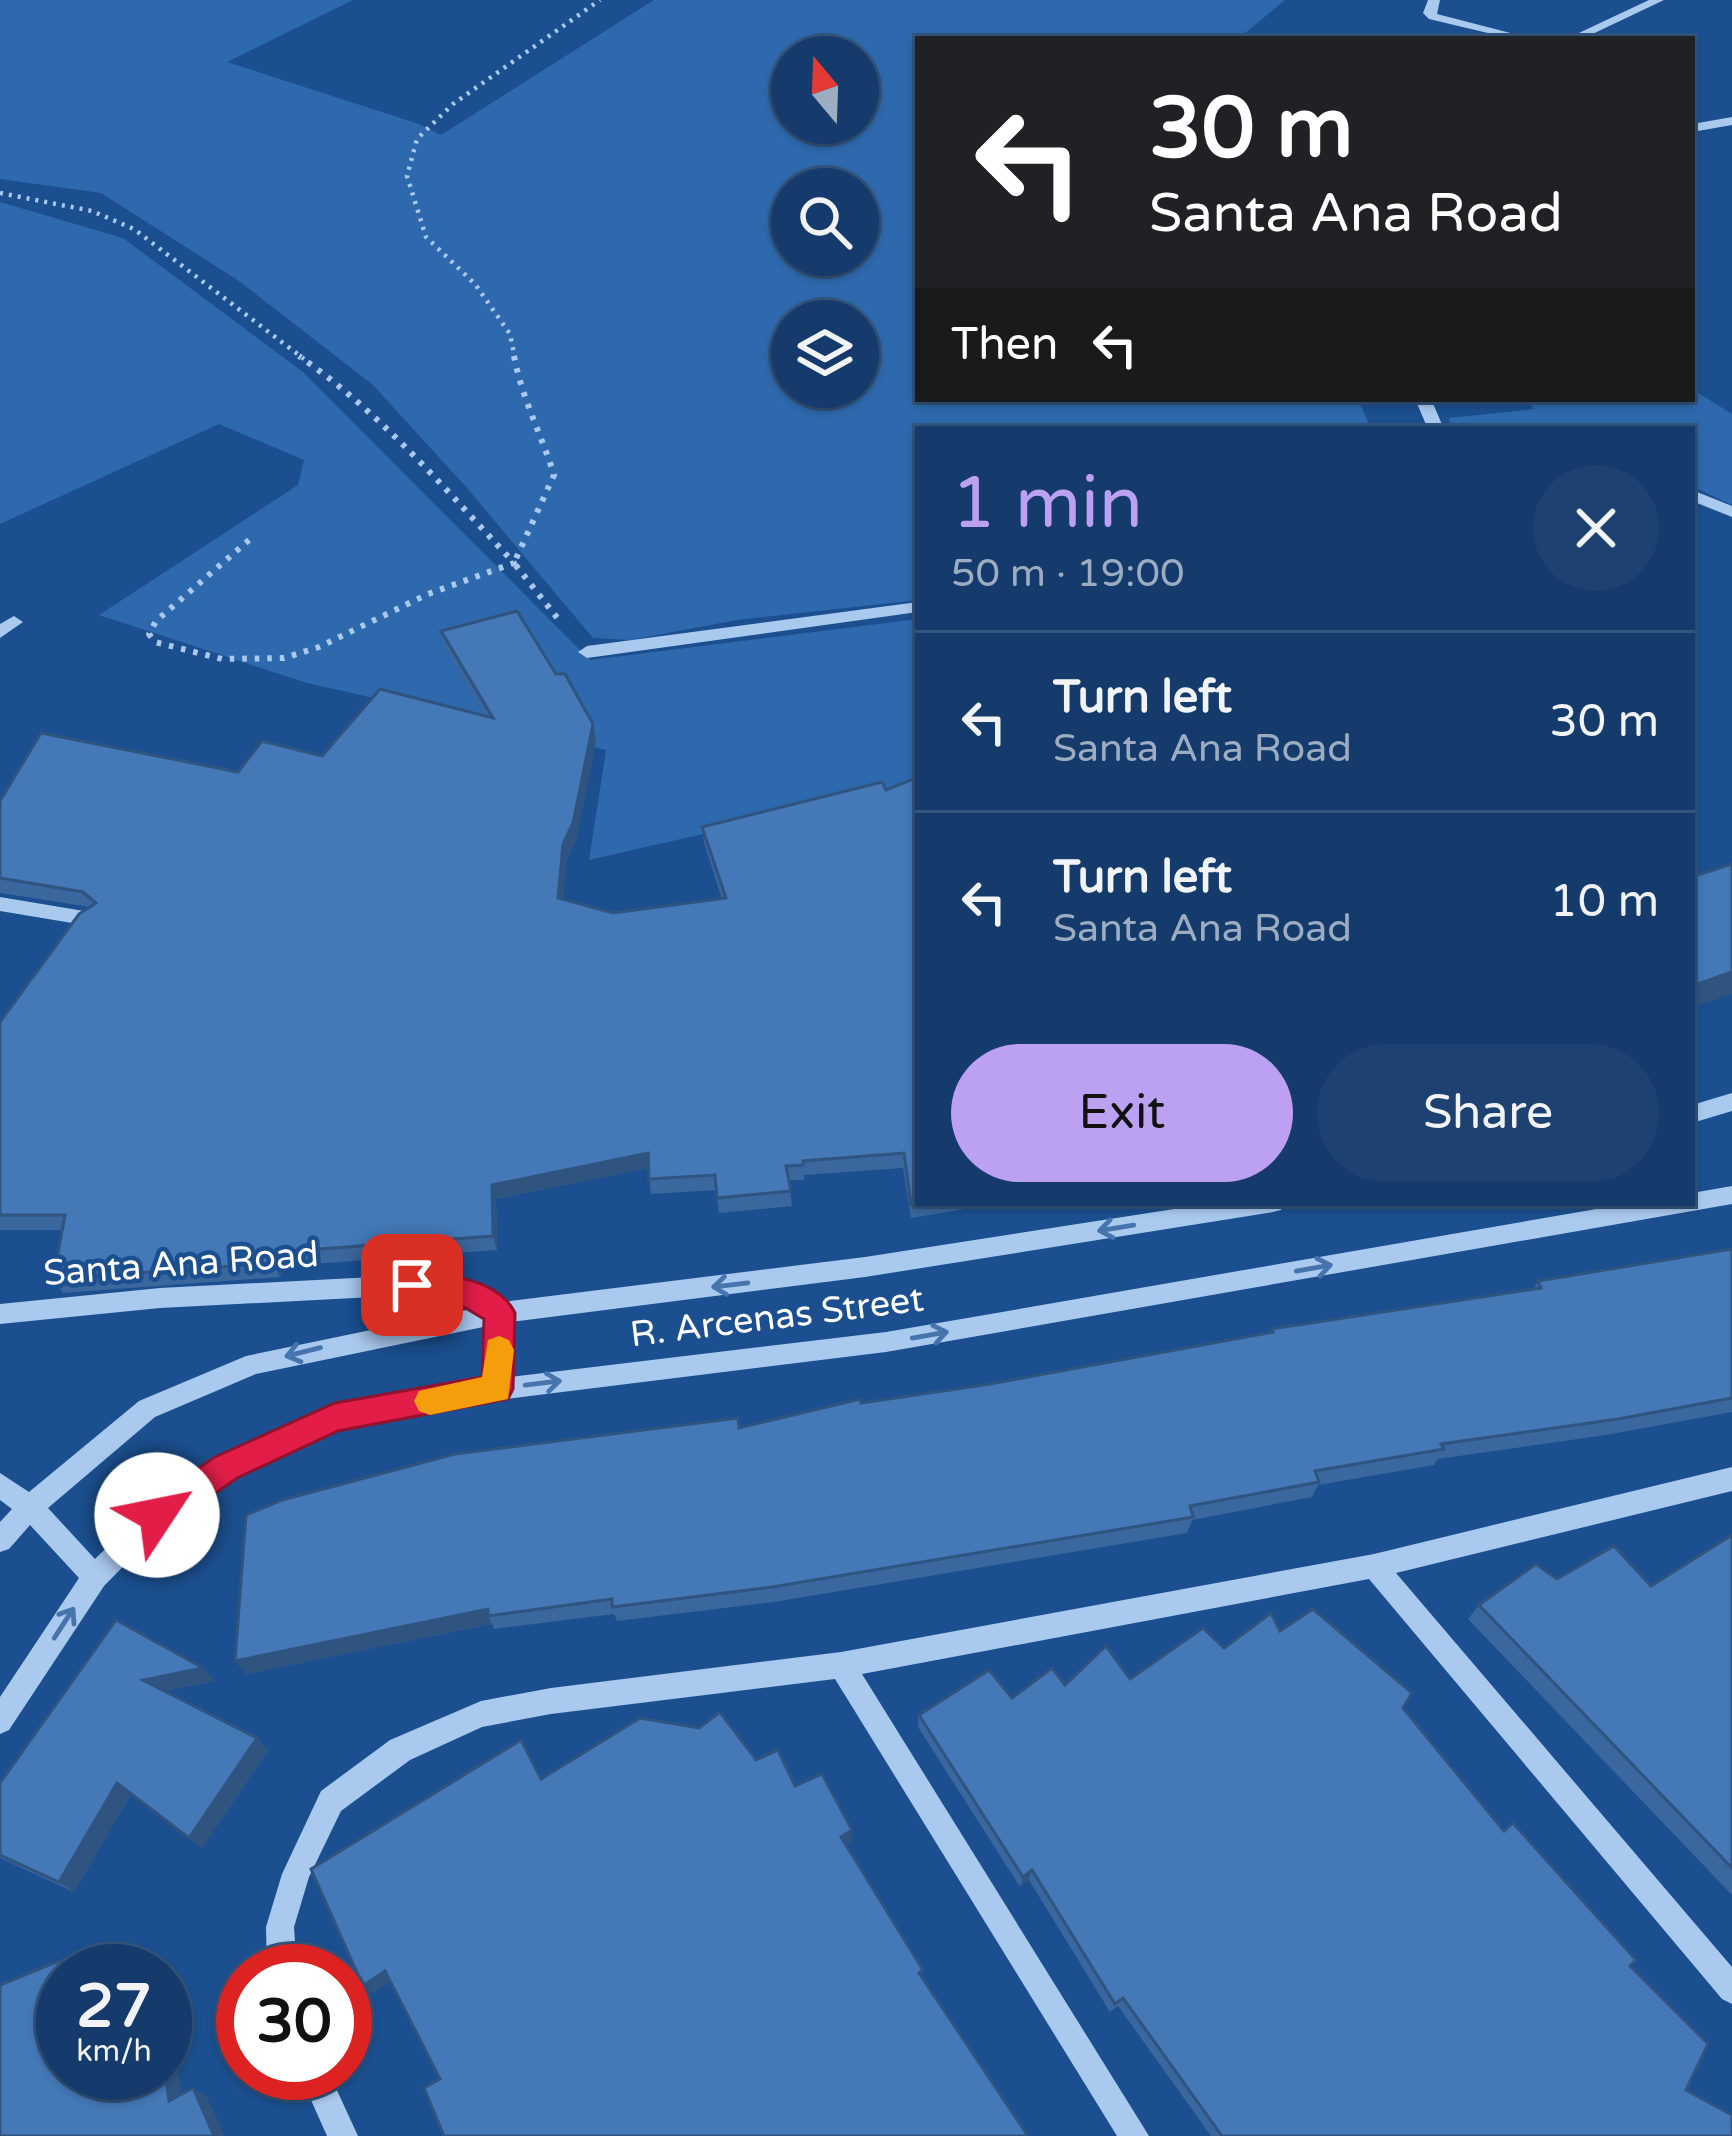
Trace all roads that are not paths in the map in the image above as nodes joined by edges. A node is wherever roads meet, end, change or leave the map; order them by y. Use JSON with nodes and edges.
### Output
{"nodes":[{"id":1,"x":1434,"y":0,"type":"edge"},
{"id":2,"x":1658,"y":0,"type":"edge"},
{"id":3,"x":1516,"y":36,"type":"edge"},
{"id":4,"x":1579,"y":36,"type":"edge"},
{"id":5,"x":1732,"y":121,"type":"edge"},
{"id":6,"x":1695,"y":127,"type":"edge"},
{"id":7,"x":1695,"y":496,"type":"edge"},
{"id":8,"x":1732,"y":512,"type":"edge"},
{"id":9,"x":915,"y":608,"type":"edge"},
{"id":10,"x":0,"y":618,"type":"edge"},
{"id":11,"x":0,"y":632,"type":"edge"},
{"id":12,"x":587,"y":652,"type":"road end"},
{"id":13,"x":0,"y":904,"type":"edge"},
{"id":14,"x":90,"y":919,"type":"edge"},
{"id":15,"x":1732,"y":1102,"type":"edge"},
{"id":16,"x":1695,"y":1113,"type":"edge"},
{"id":17,"x":1732,"y":1195,"type":"edge"},
{"id":18,"x":1695,"y":1201,"type":"edge"},
{"id":19,"x":1254,"y":1206,"type":"edge"},
{"id":20,"x":1665,"y":1206,"type":"edge"},
{"id":21,"x":500,"y":1313,"type":"junction"},
{"id":22,"x":0,"y":1314,"type":"edge"},
{"id":23,"x":497,"y":1389,"type":"junction"},
{"id":24,"x":1732,"y":1479,"type":"edge"},
{"id":25,"x":0,"y":1486,"type":"edge"},
{"id":26,"x":30,"y":1507,"type":"junction"},
{"id":27,"x":0,"y":1540,"type":"edge"},
{"id":28,"x":1375,"y":1566,"type":"junction"},
{"id":29,"x":95,"y":1577,"type":"junction"},
{"id":30,"x":841,"y":1665,"type":"junction"},
{"id":31,"x":0,"y":1721,"type":"edge"},
{"id":32,"x":281,"y":1944,"type":"edge"},
{"id":33,"x":1732,"y":1989,"type":"edge"},
{"id":34,"x":326,"y":2100,"type":"edge"},
{"id":35,"x":343,"y":2136,"type":"edge"},
{"id":36,"x":1134,"y":2136,"type":"edge"}],
"edges":[{"from":1,"to":3,"type":"street"},
{"from":2,"to":4,"type":"street"},
{"from":5,"to":6,"type":"street"},
{"from":7,"to":8,"type":"street"},
{"from":9,"to":12,"type":"street"},
{"from":10,"to":11,"type":"street"},
{"from":13,"to":14,"type":"street"},
{"from":15,"to":16,"type":"street"},
{"from":17,"to":18,"type":"street","name":"R. Arcenas Street"},
{"from":19,"to":21,"type":"street","name":"R. Arcenas Street","one_way":true},
{"from":23,"to":20,"type":"street","name":"R. Arcenas Street","one_way":true},
{"from":21,"to":22,"type":"street","name":"Santa Ana Road"},
{"from":21,"to":23,"type":"street"},
{"from":21,"to":26,"type":"street","name":"R. Arcenas Street","one_way":true},
{"from":23,"to":29,"type":"street","name":"R. Arcenas Street"},
{"from":24,"to":28,"type":"street"},
{"from":25,"to":26,"type":"street"},
{"from":26,"to":27,"type":"street","name":"R. Arcenas Street"},
{"from":26,"to":29,"type":"street"},
{"from":28,"to":30,"type":"street"},
{"from":28,"to":33,"type":"street"},
{"from":31,"to":29,"type":"street","name":"R. Arcenas Street","one_way":true},
{"from":30,"to":32,"type":"street"},
{"from":30,"to":36,"type":"street"},
{"from":34,"to":35,"type":"street"}]}
